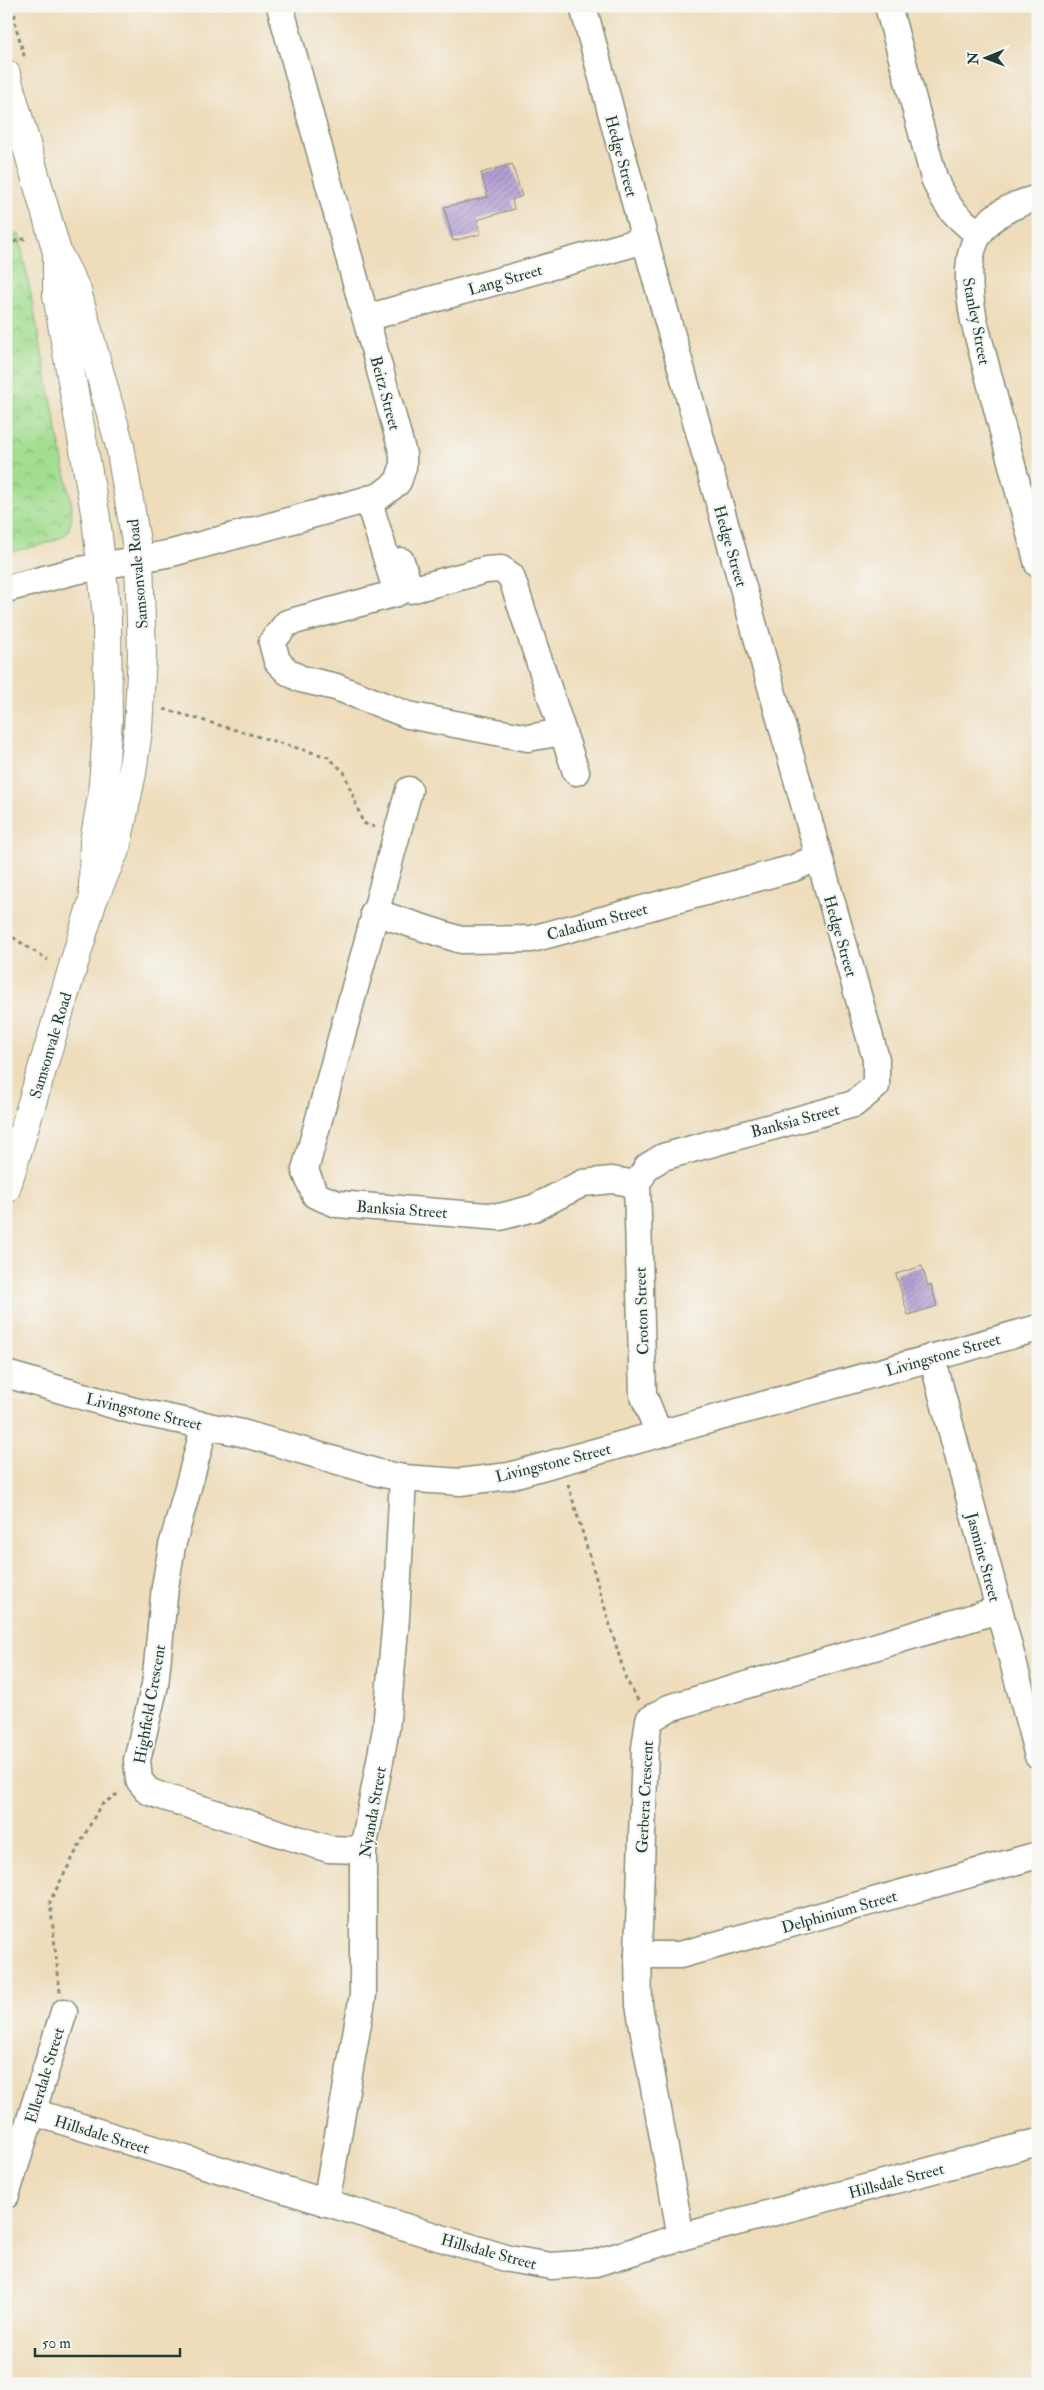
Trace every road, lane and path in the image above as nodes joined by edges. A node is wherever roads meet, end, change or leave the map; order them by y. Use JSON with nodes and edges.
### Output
{"nodes":[{"id":1,"x":280,"y":6,"type":"edge"},
{"id":2,"x":583,"y":6,"type":"edge"},
{"id":3,"x":888,"y":6,"type":"edge"},
{"id":4,"x":6,"y":74,"type":"edge"},
{"id":5,"x":1038,"y":198,"type":"edge"},
{"id":6,"x":978,"y":234,"type":"junction"},
{"id":7,"x":28,"y":238,"type":"dead end"},
{"id":8,"x":644,"y":240,"type":"junction"},
{"id":9,"x":6,"y":244,"type":"edge"},
{"id":10,"x":57,"y":252,"type":"junction"},
{"id":11,"x":366,"y":318,"type":"junction"},
{"id":12,"x":374,"y":498,"type":"junction"},
{"id":13,"x":138,"y":560,"type":"junction"},
{"id":14,"x":1038,"y":564,"type":"edge"},
{"id":15,"x":102,"y":566,"type":"junction"},
{"id":16,"x":6,"y":589,"type":"edge"},
{"id":17,"x":164,"y":710,"type":"dead end"},
{"id":18,"x":562,"y":732,"type":"junction"},
{"id":19,"x":576,"y":772,"type":"dead end"},
{"id":20,"x":409,"y":790,"type":"dead end"},
{"id":21,"x":396,"y":834,"type":"junction"},
{"id":22,"x":818,"y":857,"type":"junction"},
{"id":23,"x":93,"y":900,"type":"junction"},
{"id":24,"x":374,"y":912,"type":"junction"},
{"id":25,"x":6,"y":933,"type":"edge"},
{"id":26,"x":48,"y":960,"type":"dead end"},
{"id":27,"x":876,"y":1086,"type":"joint"},
{"id":28,"x":637,"y":1184,"type":"junction"},
{"id":29,"x":6,"y":1190,"type":"edge"},
{"id":30,"x":1038,"y":1328,"type":"edge"},
{"id":31,"x":932,"y":1357,"type":"junction"},
{"id":32,"x":6,"y":1374,"type":"edge"},
{"id":33,"x":205,"y":1425,"type":"junction"},
{"id":34,"x":659,"y":1434,"type":"junction"},
{"id":35,"x":403,"y":1478,"type":"junction"},
{"id":36,"x":568,"y":1484,"type":"dead end"},
{"id":37,"x":998,"y":1610,"type":"junction"},
{"id":38,"x":649,"y":1720,"type":"junction"},
{"id":39,"x":1038,"y":1756,"type":"edge"},
{"id":40,"x":139,"y":1780,"type":"junction"},
{"id":41,"x":363,"y":1850,"type":"junction"},
{"id":42,"x":1038,"y":1855,"type":"edge"},
{"id":43,"x":638,"y":1956,"type":"junction"},
{"id":44,"x":64,"y":2012,"type":"joint"},
{"id":45,"x":33,"y":2112,"type":"junction"},
{"id":46,"x":1038,"y":2142,"type":"edge"},
{"id":47,"x":6,"y":2195,"type":"edge"},
{"id":48,"x":326,"y":2203,"type":"junction"},
{"id":49,"x":681,"y":2237,"type":"junction"}],
"edges":[{"from":1,"to":11,"type":"street","name":"Beitz Street"},
{"from":2,"to":8,"type":"street","name":"Hedge Street"},
{"from":3,"to":6,"type":"street"},
{"from":4,"to":10,"type":"main road","name":"Samsonvale Road"},
{"from":5,"to":6,"type":"street"},
{"from":6,"to":14,"type":"street","name":"Stanley Street"},
{"from":7,"to":9,"type":"path"},
{"from":8,"to":11,"type":"street","name":"Lang Street"},
{"from":8,"to":22,"type":"street","name":"Hedge Street"},
{"from":10,"to":13,"type":"main road","name":"Samsonvale Road"},
{"from":10,"to":15,"type":"main road","name":"Samsonvale Road"},
{"from":11,"to":12,"type":"street","name":"Beitz Street"},
{"from":12,"to":13,"type":"street","name":"Beitz Street"},
{"from":12,"to":18,"type":"street"},
{"from":12,"to":18,"type":"street"},
{"from":13,"to":15,"type":"street","name":"Beitz Street"},
{"from":13,"to":23,"type":"main road","name":"Samsonvale Road"},
{"from":15,"to":16,"type":"street","name":"Beitz Street"},
{"from":15,"to":23,"type":"main road","name":"Samsonvale Road"},
{"from":17,"to":21,"type":"path"},
{"from":18,"to":19,"type":"street"},
{"from":20,"to":21,"type":"street","name":"Banksia Street"},
{"from":21,"to":24,"type":"street","name":"Banksia Street"},
{"from":22,"to":24,"type":"street","name":"Caladium Street"},
{"from":22,"to":27,"type":"street","name":"Hedge Street"},
{"from":23,"to":29,"type":"main road","name":"Samsonvale Road"},
{"from":24,"to":28,"type":"street","name":"Banksia Street"},
{"from":25,"to":26,"type":"path"},
{"from":27,"to":28,"type":"street","name":"Banksia Street"},
{"from":28,"to":34,"type":"street","name":"Croton Street"},
{"from":30,"to":31,"type":"street","name":"Livingstone Street"},
{"from":31,"to":34,"type":"street","name":"Livingstone Street"},
{"from":31,"to":37,"type":"street","name":"Jasmine Street"},
{"from":32,"to":33,"type":"street","name":"Livingstone Street"},
{"from":33,"to":35,"type":"street","name":"Livingstone Street"},
{"from":33,"to":40,"type":"street","name":"Highfield Crescent"},
{"from":34,"to":35,"type":"street","name":"Livingstone Street"},
{"from":35,"to":41,"type":"street","name":"Nyanda Street"},
{"from":36,"to":38,"type":"path"},
{"from":37,"to":38,"type":"street","name":"Gerbera Crescent"},
{"from":37,"to":39,"type":"street","name":"Jasmine Street"},
{"from":38,"to":43,"type":"street","name":"Gerbera Crescent"},
{"from":40,"to":41,"type":"street","name":"Highfield Crescent"},
{"from":40,"to":44,"type":"path"},
{"from":41,"to":48,"type":"street","name":"Nyanda Street"},
{"from":42,"to":43,"type":"street","name":"Delphinium Street"},
{"from":43,"to":49,"type":"street","name":"Gerbera Crescent"},
{"from":44,"to":45,"type":"street","name":"Ellerdale Street"},
{"from":45,"to":47,"type":"street","name":"Ellerdale Street"},
{"from":45,"to":48,"type":"street","name":"Hillsdale Street"},
{"from":46,"to":49,"type":"street","name":"Hillsdale Street"},
{"from":48,"to":49,"type":"street","name":"Hillsdale Street"}]}
